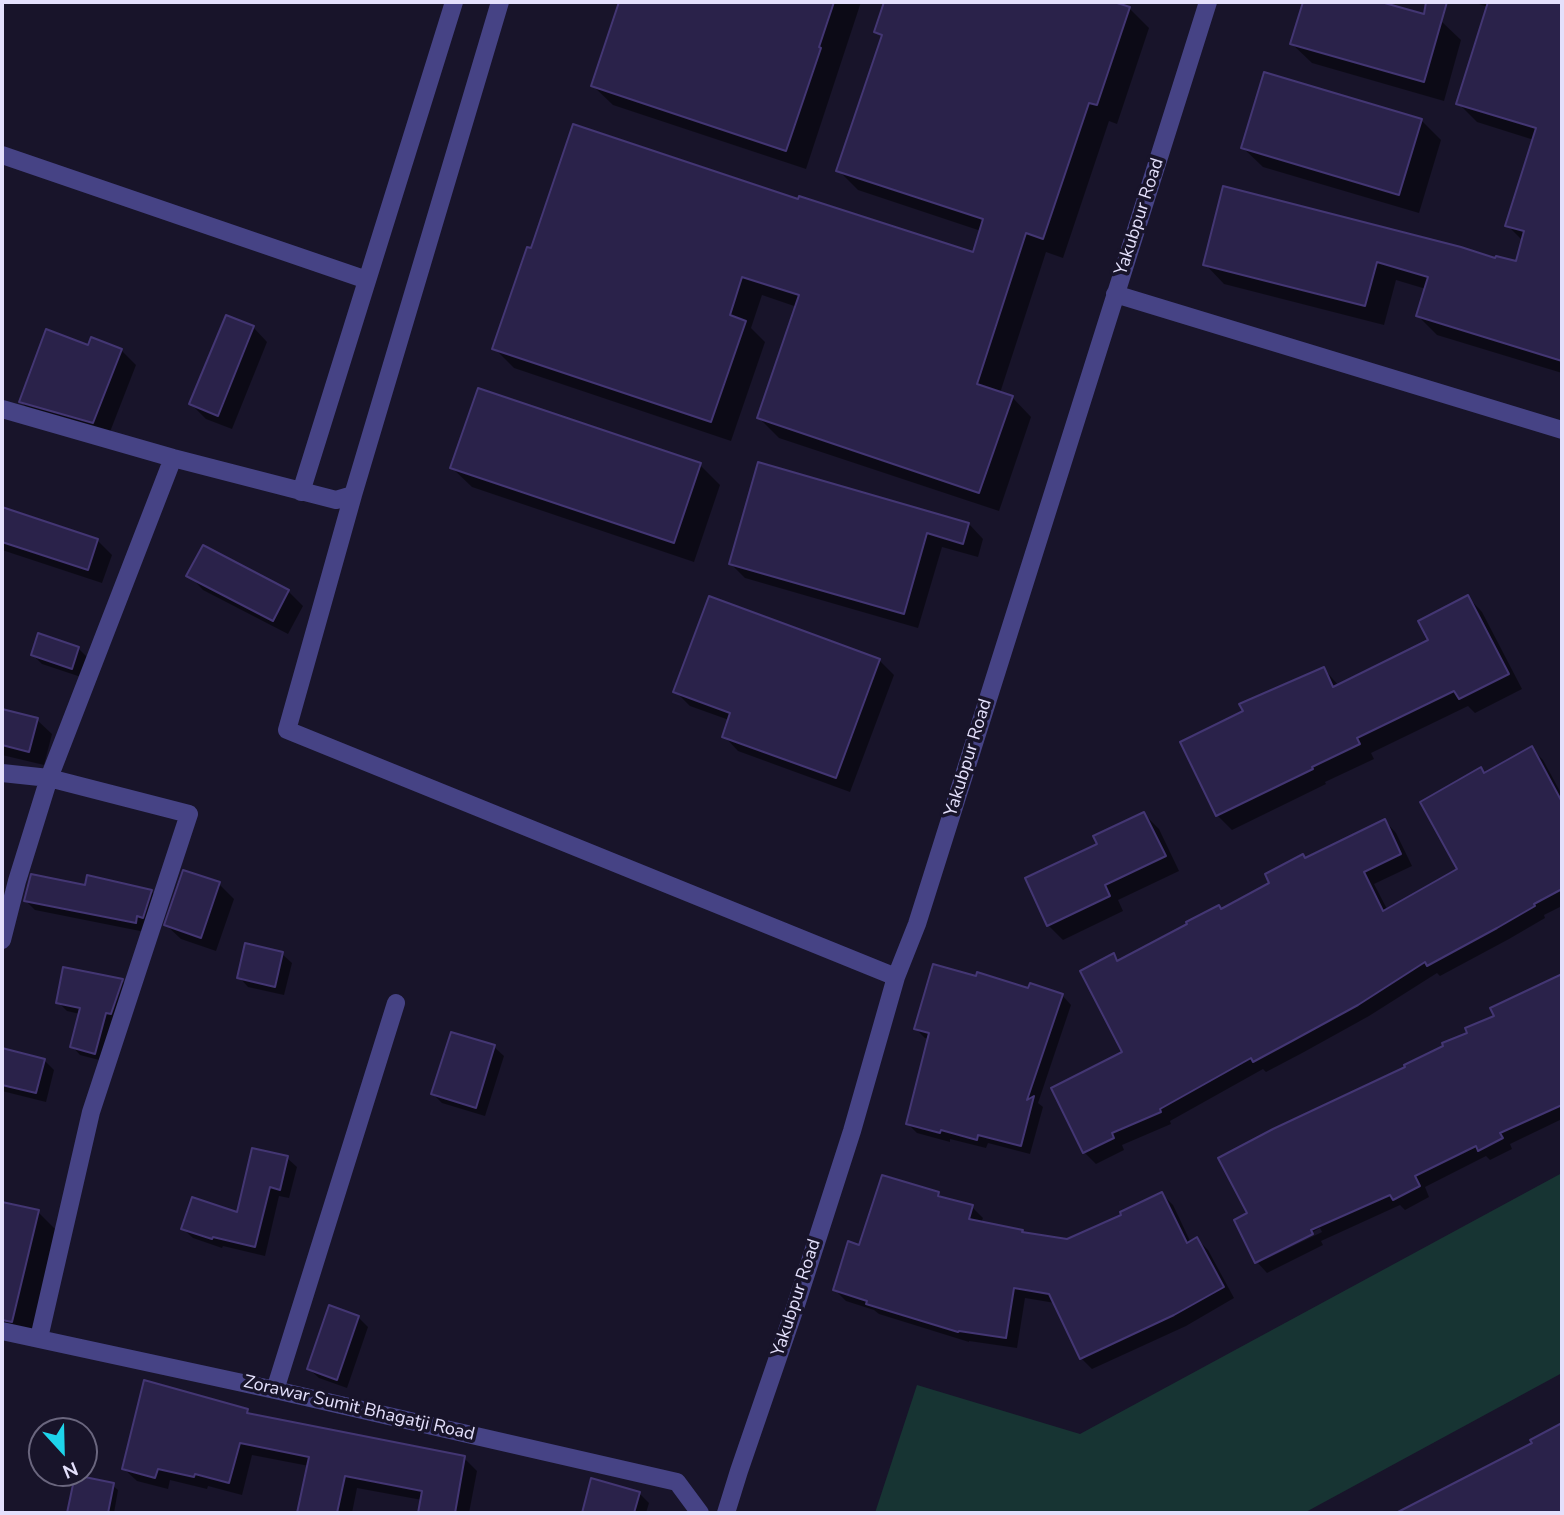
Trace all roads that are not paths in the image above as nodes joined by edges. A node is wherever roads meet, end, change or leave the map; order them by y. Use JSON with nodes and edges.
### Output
{"nodes":[{"id":1,"x":454,"y":2,"type":"edge"},
{"id":2,"x":500,"y":2,"type":"edge"},
{"id":3,"x":1208,"y":2,"type":"edge"},
{"id":4,"x":2,"y":155,"type":"edge"},
{"id":5,"x":367,"y":280,"type":"junction"},
{"id":6,"x":1115,"y":295,"type":"junction"},
{"id":7,"x":2,"y":409,"type":"edge"},
{"id":8,"x":1562,"y":430,"type":"edge"},
{"id":9,"x":173,"y":458,"type":"junction"},
{"id":10,"x":301,"y":492,"type":"junction"},
{"id":11,"x":353,"y":495,"type":"junction"},
{"id":12,"x":2,"y":773,"type":"edge"},
{"id":13,"x":49,"y":778,"type":"junction"},
{"id":14,"x":2,"y":940,"type":"edge"},
{"id":15,"x":896,"y":977,"type":"junction"},
{"id":16,"x":396,"y":1003,"type":"dead end"},
{"id":17,"x":2,"y":1331,"type":"edge"},
{"id":18,"x":38,"y":1338,"type":"junction"},
{"id":19,"x":275,"y":1390,"type":"junction"},
{"id":20,"x":700,"y":1513,"type":"edge"},
{"id":21,"x":726,"y":1513,"type":"edge"}],
"edges":[{"from":1,"to":5,"type":"street"},
{"from":2,"to":11,"type":"street"},
{"from":3,"to":6,"type":"street","name":"Yakubpur Road"},
{"from":4,"to":5,"type":"street"},
{"from":5,"to":10,"type":"street"},
{"from":6,"to":8,"type":"street"},
{"from":6,"to":15,"type":"street","name":"Yakubpur Road"},
{"from":7,"to":9,"type":"street"},
{"from":9,"to":10,"type":"street"},
{"from":9,"to":13,"type":"street"},
{"from":10,"to":11,"type":"street"},
{"from":11,"to":15,"type":"street"},
{"from":12,"to":13,"type":"street"},
{"from":13,"to":14,"type":"street"},
{"from":13,"to":18,"type":"street"},
{"from":15,"to":21,"type":"street","name":"Yakubpur Road"},
{"from":16,"to":19,"type":"street"},
{"from":17,"to":18,"type":"street","name":"Zorawar Sumit Bhagatji Road"},
{"from":18,"to":19,"type":"street","name":"Zorawar Sumit Bhagatji Road"},
{"from":19,"to":20,"type":"street","name":"Zorawar Sumit Bhagatji Road"}]}
